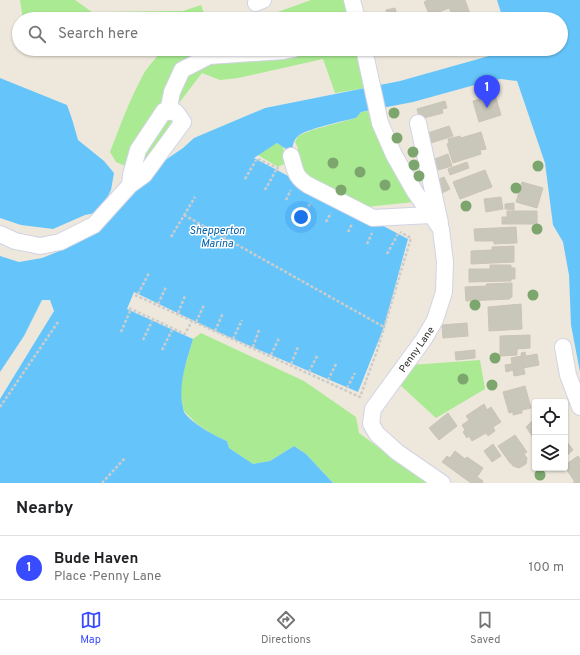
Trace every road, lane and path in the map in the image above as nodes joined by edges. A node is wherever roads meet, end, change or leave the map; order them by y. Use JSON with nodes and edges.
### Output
{"nodes":[{"id":1,"x":209,"y":56,"type":"edge"},
{"id":2,"x":365,"y":56,"type":"edge"},
{"id":3,"x":418,"y":123,"type":"dead end"},
{"id":4,"x":292,"y":156,"type":"dead end"},
{"id":5,"x":256,"y":160,"type":"dead end"},
{"id":6,"x":276,"y":170,"type":"dead end"},
{"id":7,"x":245,"y":179,"type":"dead end"},
{"id":8,"x":265,"y":190,"type":"dead end"},
{"id":9,"x":195,"y":196,"type":"dead end"},
{"id":10,"x":184,"y":215,"type":"junction"},
{"id":11,"x":431,"y":215,"type":"junction"},
{"id":12,"x":441,"y":229,"type":"junction"},
{"id":13,"x":0,"y":234,"type":"edge"},
{"id":14,"x":171,"y":237,"type":"dead end"},
{"id":15,"x":387,"y":254,"type":"dead end"},
{"id":16,"x":149,"y":273,"type":"dead end"},
{"id":17,"x":166,"y":287,"type":"dead end"},
{"id":18,"x":186,"y":296,"type":"dead end"},
{"id":19,"x":158,"y":304,"type":"dead end"},
{"id":20,"x":204,"y":305,"type":"dead end"},
{"id":21,"x":178,"y":313,"type":"dead end"},
{"id":22,"x":223,"y":313,"type":"dead end"},
{"id":23,"x":242,"y":320,"type":"dead end"},
{"id":24,"x":152,"y":321,"type":"dead end"},
{"id":25,"x":192,"y":321,"type":"junction"},
{"id":26,"x":58,"y":322,"type":"dead end"},
{"id":27,"x":196,"y":322,"type":"dead end"},
{"id":28,"x":384,"y":327,"type":"dead end"},
{"id":29,"x":172,"y":330,"type":"dead end"},
{"id":30,"x":215,"y":330,"type":"dead end"},
{"id":31,"x":260,"y":330,"type":"dead end"},
{"id":32,"x":121,"y":332,"type":"dead end"},
{"id":33,"x":279,"y":338,"type":"dead end"},
{"id":34,"x":233,"y":339,"type":"dead end"},
{"id":35,"x":143,"y":340,"type":"dead end"},
{"id":36,"x":253,"y":347,"type":"dead end"},
{"id":37,"x":298,"y":347,"type":"dead end"},
{"id":38,"x":564,"y":347,"type":"dead end"},
{"id":39,"x":162,"y":350,"type":"dead end"},
{"id":40,"x":271,"y":355,"type":"dead end"},
{"id":41,"x":317,"y":356,"type":"dead end"},
{"id":42,"x":291,"y":364,"type":"dead end"},
{"id":43,"x":336,"y":364,"type":"dead end"},
{"id":44,"x":309,"y":372,"type":"dead end"},
{"id":45,"x":355,"y":373,"type":"dead end"},
{"id":46,"x":328,"y":380,"type":"dead end"},
{"id":47,"x":347,"y":388,"type":"dead end"},
{"id":48,"x":0,"y":407,"type":"edge"},
{"id":49,"x":580,"y":407,"type":"edge"},
{"id":50,"x":125,"y":458,"type":"dead end"},
{"id":51,"x":102,"y":483,"type":"edge"},
{"id":52,"x":442,"y":483,"type":"edge"}],
"edges":[{"from":1,"to":13,"type":"street"},
{"from":2,"to":11,"type":"street","name":"Penny Lane"},
{"from":3,"to":12,"type":"street"},
{"from":4,"to":11,"type":"street"},
{"from":5,"to":7,"type":"path"},
{"from":6,"to":8,"type":"path"},
{"from":9,"to":10,"type":"path"},
{"from":10,"to":14,"type":"path"},
{"from":10,"to":28,"type":"path"},
{"from":11,"to":12,"type":"street","name":"Penny Lane"},
{"from":12,"to":52,"type":"street","name":"Penny Lane"},
{"from":15,"to":25,"type":"path"},
{"from":16,"to":25,"type":"path"},
{"from":17,"to":19,"type":"path"},
{"from":18,"to":21,"type":"path"},
{"from":20,"to":27,"type":"path"},
{"from":22,"to":30,"type":"path"},
{"from":23,"to":34,"type":"path"},
{"from":24,"to":35,"type":"path"},
{"from":25,"to":32,"type":"path"},
{"from":26,"to":48,"type":"path"},
{"from":29,"to":39,"type":"path"},
{"from":31,"to":36,"type":"path"},
{"from":33,"to":40,"type":"path"},
{"from":37,"to":42,"type":"path"},
{"from":38,"to":49,"type":"street"},
{"from":41,"to":44,"type":"path"},
{"from":43,"to":46,"type":"path"},
{"from":45,"to":47,"type":"path"},
{"from":50,"to":51,"type":"path"}]}
